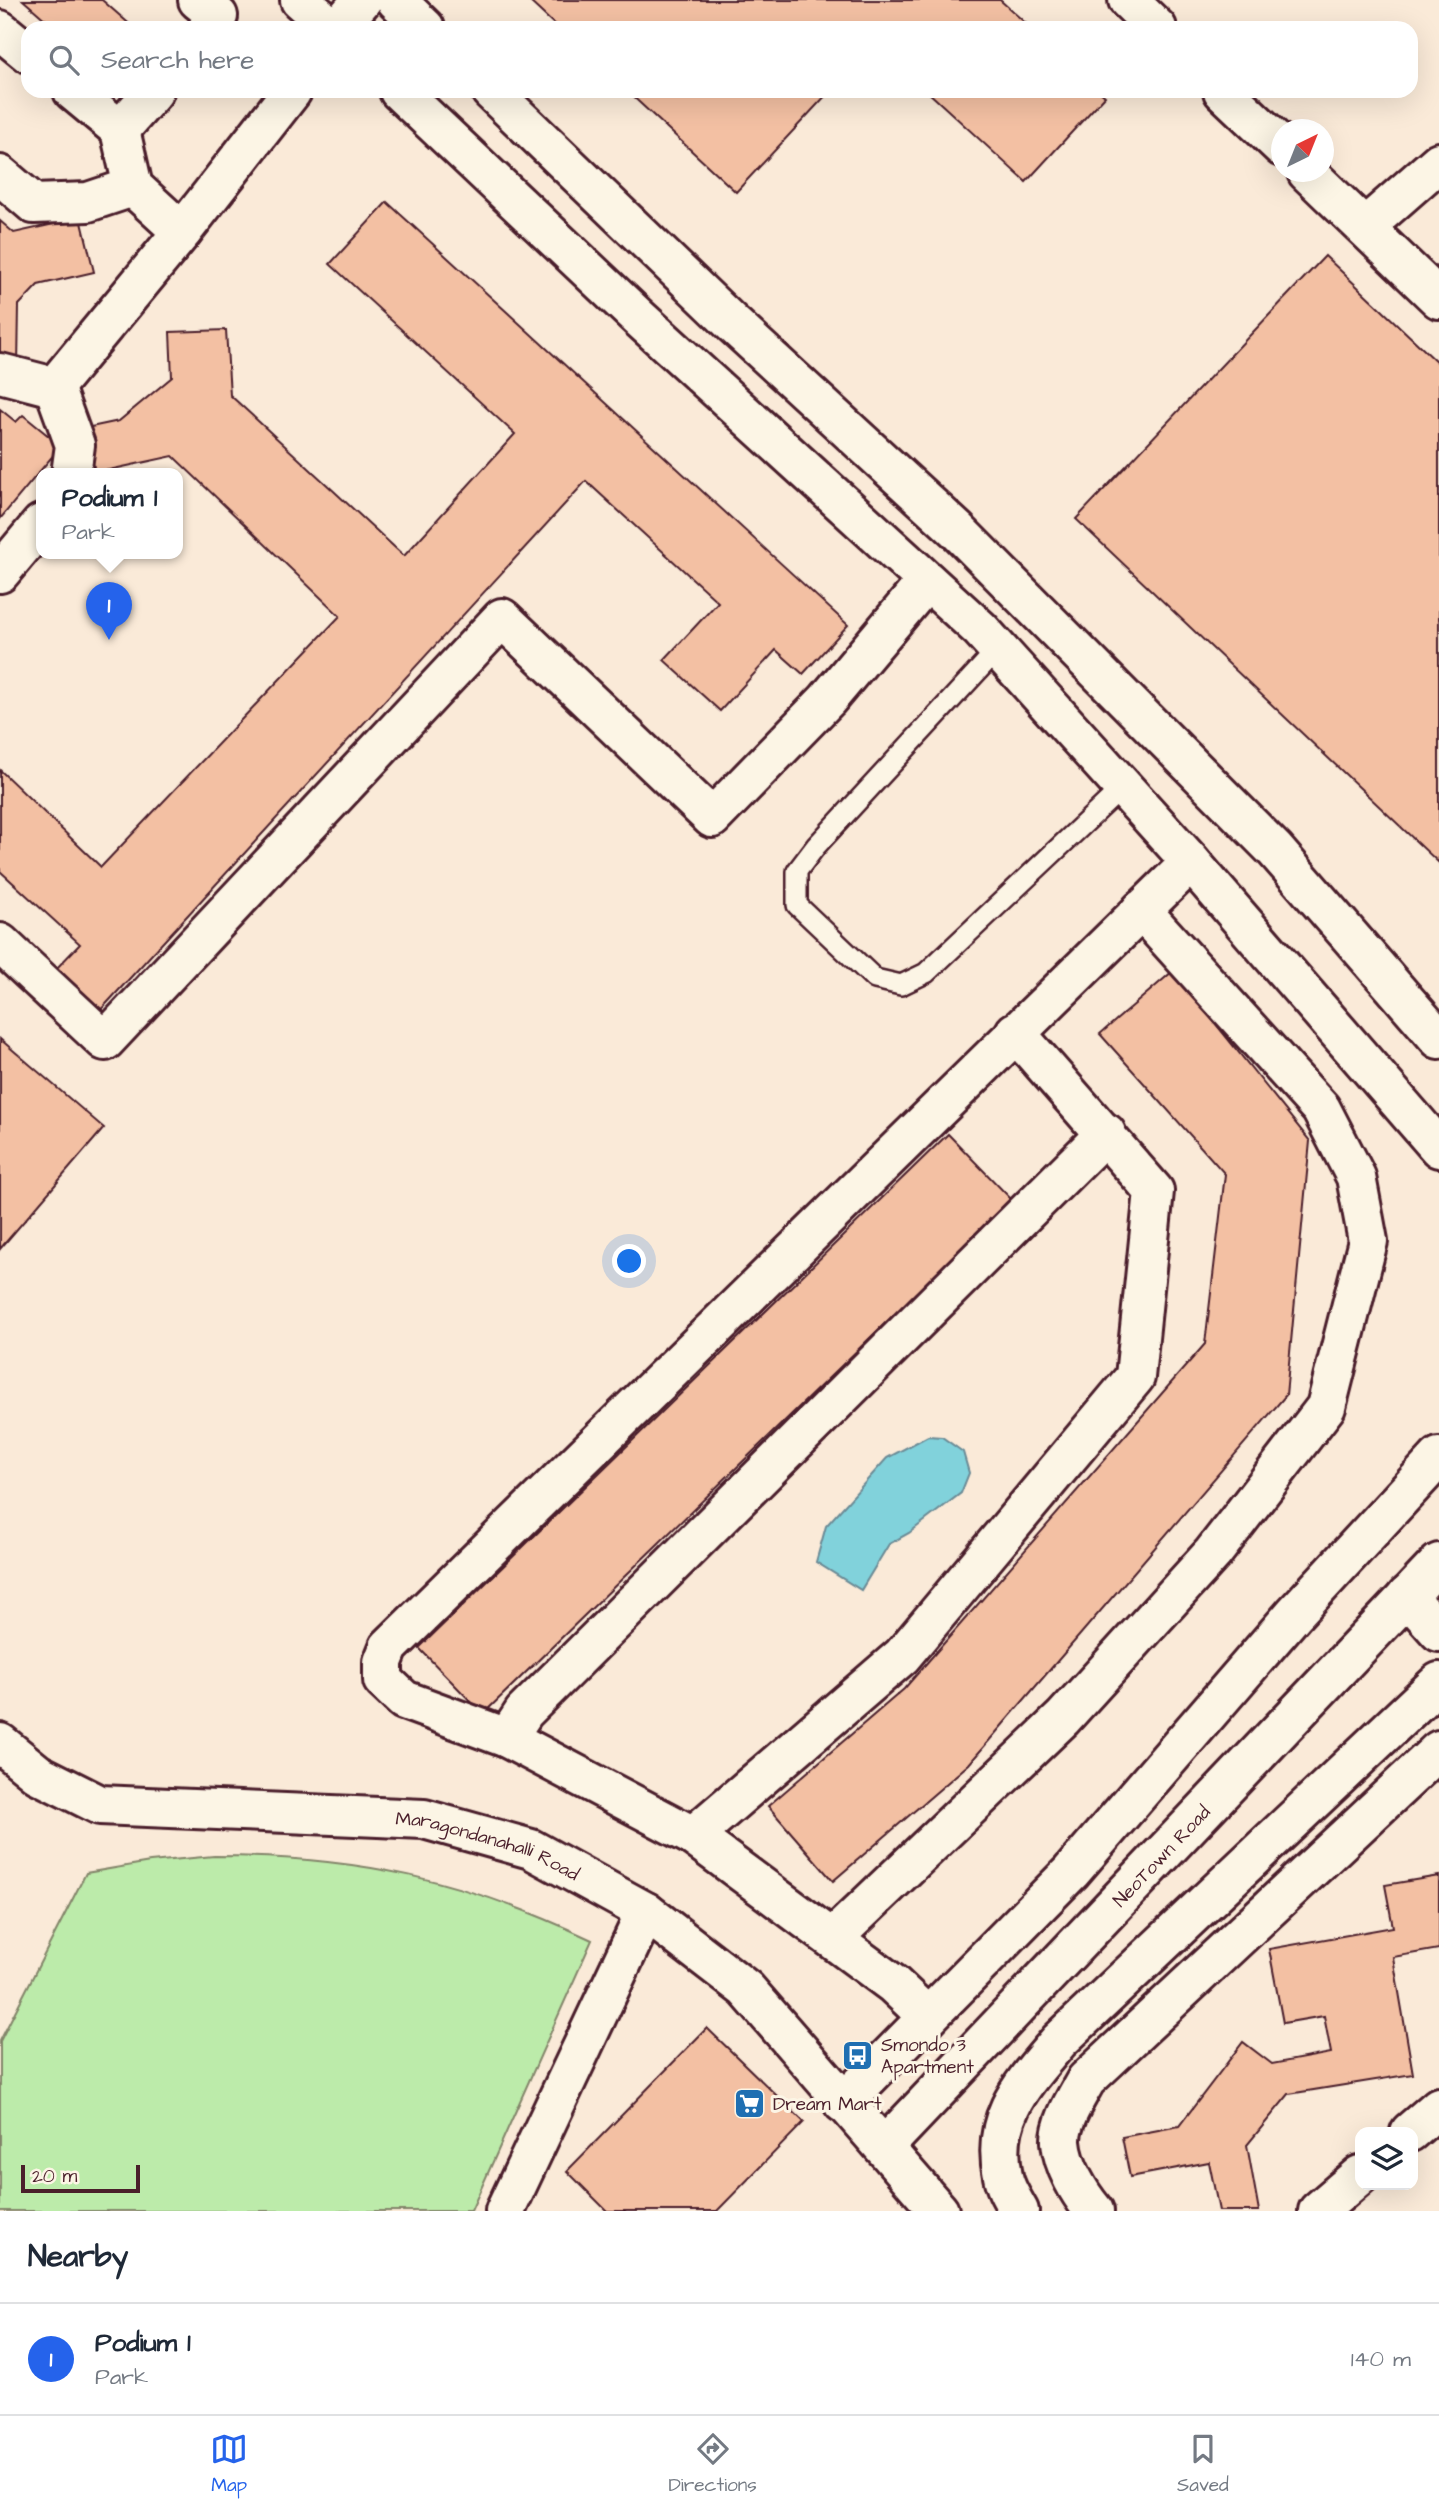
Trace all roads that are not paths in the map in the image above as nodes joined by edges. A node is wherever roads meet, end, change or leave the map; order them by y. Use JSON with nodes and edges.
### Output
{"nodes":[{"id":1,"x":198,"y":0,"type":"edge"},
{"id":2,"x":300,"y":0,"type":"edge"},
{"id":3,"x":362,"y":0,"type":"edge"},
{"id":4,"x":396,"y":0,"type":"edge"},
{"id":5,"x":1128,"y":0,"type":"edge"},
{"id":6,"x":214,"y":21,"type":"edge"},
{"id":7,"x":324,"y":21,"type":"edge"},
{"id":8,"x":344,"y":21,"type":"edge"},
{"id":9,"x":418,"y":21,"type":"edge"},
{"id":10,"x":1150,"y":21,"type":"edge"},
{"id":11,"x":0,"y":30,"type":"edge"},
{"id":12,"x":21,"y":47,"type":"edge"},
{"id":13,"x":82,"y":98,"type":"edge"},
{"id":14,"x":148,"y":98,"type":"edge"},
{"id":15,"x":287,"y":98,"type":"edge"},
{"id":16,"x":406,"y":98,"type":"edge"},
{"id":17,"x":498,"y":98,"type":"edge"},
{"id":18,"x":1230,"y":98,"type":"edge"},
{"id":19,"x":120,"y":130,"type":"junction"},
{"id":20,"x":1271,"y":137,"type":"edge"},
{"id":21,"x":1439,"y":162,"type":"edge"},
{"id":22,"x":0,"y":175,"type":"edge"},
{"id":23,"x":1318,"y":182,"type":"edge"},
{"id":24,"x":133,"y":187,"type":"junction"},
{"id":25,"x":1365,"y":227,"type":"junction"},
{"id":26,"x":182,"y":232,"type":"junction"},
{"id":27,"x":1439,"y":299,"type":"edge"},
{"id":28,"x":0,"y":373,"type":"edge"},
{"id":29,"x":54,"y":387,"type":"junction"},
{"id":30,"x":72,"y":468,"type":"edge"},
{"id":31,"x":36,"y":530,"type":"edge"},
{"id":32,"x":0,"y":573,"type":"edge"},
{"id":33,"x":927,"y":581,"type":"junction"},
{"id":34,"x":998,"y":649,"type":"junction"},
{"id":35,"x":1123,"y":787,"type":"junction"},
{"id":36,"x":1191,"y":862,"type":"junction"},
{"id":37,"x":1149,"y":903,"type":"junction"},
{"id":38,"x":0,"y":943,"type":"edge"},
{"id":39,"x":1015,"y":1032,"type":"junction"},
{"id":40,"x":1439,"y":1039,"type":"edge"},
{"id":41,"x":1107,"y":1133,"type":"junction"},
{"id":42,"x":1439,"y":1148,"type":"edge"},
{"id":43,"x":1439,"y":1457,"type":"edge"},
{"id":44,"x":1438,"y":1566,"type":"edge"},
{"id":45,"x":1407,"y":1596,"type":"junction"},
{"id":46,"x":1439,"y":1632,"type":"edge"},
{"id":47,"x":1439,"y":1682,"type":"edge"},
{"id":48,"x":507,"y":1738,"type":"junction"},
{"id":49,"x":0,"y":1743,"type":"edge"},
{"id":50,"x":1439,"y":1750,"type":"edge"},
{"id":51,"x":693,"y":1836,"type":"junction"},
{"id":52,"x":646,"y":1912,"type":"junction"},
{"id":53,"x":833,"y":1938,"type":"junction"},
{"id":54,"x":928,"y":2017,"type":"junction"},
{"id":55,"x":844,"y":2103,"type":"junction"},
{"id":56,"x":1439,"y":2107,"type":"edge"},
{"id":57,"x":1416,"y":2127,"type":"edge"},
{"id":58,"x":884,"y":2147,"type":"junction"},
{"id":59,"x":1355,"y":2179,"type":"edge"},
{"id":60,"x":505,"y":2211,"type":"edge"},
{"id":61,"x":939,"y":2211,"type":"edge"},
{"id":62,"x":1018,"y":2211,"type":"edge"},
{"id":63,"x":1094,"y":2211,"type":"edge"},
{"id":64,"x":1318,"y":2211,"type":"edge"}],
"edges":[{"from":1,"to":6,"type":"street"},
{"from":2,"to":7,"type":"street"},
{"from":3,"to":8,"type":"street"},
{"from":4,"to":9,"type":"street"},
{"from":5,"to":10,"type":"street"},
{"from":11,"to":12,"type":"street"},
{"from":13,"to":19,"type":"street"},
{"from":14,"to":19,"type":"street"},
{"from":15,"to":26,"type":"street"},
{"from":16,"to":33,"type":"street"},
{"from":17,"to":40,"type":"street"},
{"from":18,"to":20,"type":"street"},
{"from":19,"to":24,"type":"street"},
{"from":21,"to":25,"type":"street"},
{"from":22,"to":24,"type":"street"},
{"from":23,"to":25,"type":"street"},
{"from":24,"to":26,"type":"street"},
{"from":25,"to":27,"type":"street"},
{"from":26,"to":29,"type":"street"},
{"from":28,"to":29,"type":"street"},
{"from":29,"to":30,"type":"street"},
{"from":31,"to":32,"type":"street"},
{"from":33,"to":34,"type":"street"},
{"from":33,"to":38,"type":"street"},
{"from":34,"to":35,"type":"street"},
{"from":34,"to":35,"type":"lane"},
{"from":35,"to":36,"type":"street"},
{"from":36,"to":37,"type":"street"},
{"from":36,"to":42,"type":"street"},
{"from":37,"to":39,"type":"street"},
{"from":37,"to":53,"type":"street"},
{"from":39,"to":41,"type":"street"},
{"from":39,"to":48,"type":"street"},
{"from":41,"to":48,"type":"street"},
{"from":41,"to":51,"type":"street"},
{"from":43,"to":54,"type":"street"},
{"from":44,"to":45,"type":"street","name":"NeoTown Road"},
{"from":45,"to":46,"type":"street"},
{"from":45,"to":58,"type":"street","name":"NeoTown Road"},
{"from":47,"to":62,"type":"street"},
{"from":48,"to":51,"type":"street"},
{"from":49,"to":52,"type":"street","name":"Maragondanahalli Road"},
{"from":50,"to":63,"type":"street"},
{"from":51,"to":53,"type":"street"},
{"from":52,"to":55,"type":"street","name":"Maragondanahalli Road"},
{"from":52,"to":60,"type":"street"},
{"from":53,"to":54,"type":"street"},
{"from":54,"to":55,"type":"street"},
{"from":55,"to":58,"type":"street","name":"Maragondanahalli Road"},
{"from":56,"to":57,"type":"street"},
{"from":58,"to":61,"type":"street","name":"Maragondanahalli Road"},
{"from":59,"to":64,"type":"street"}]}
